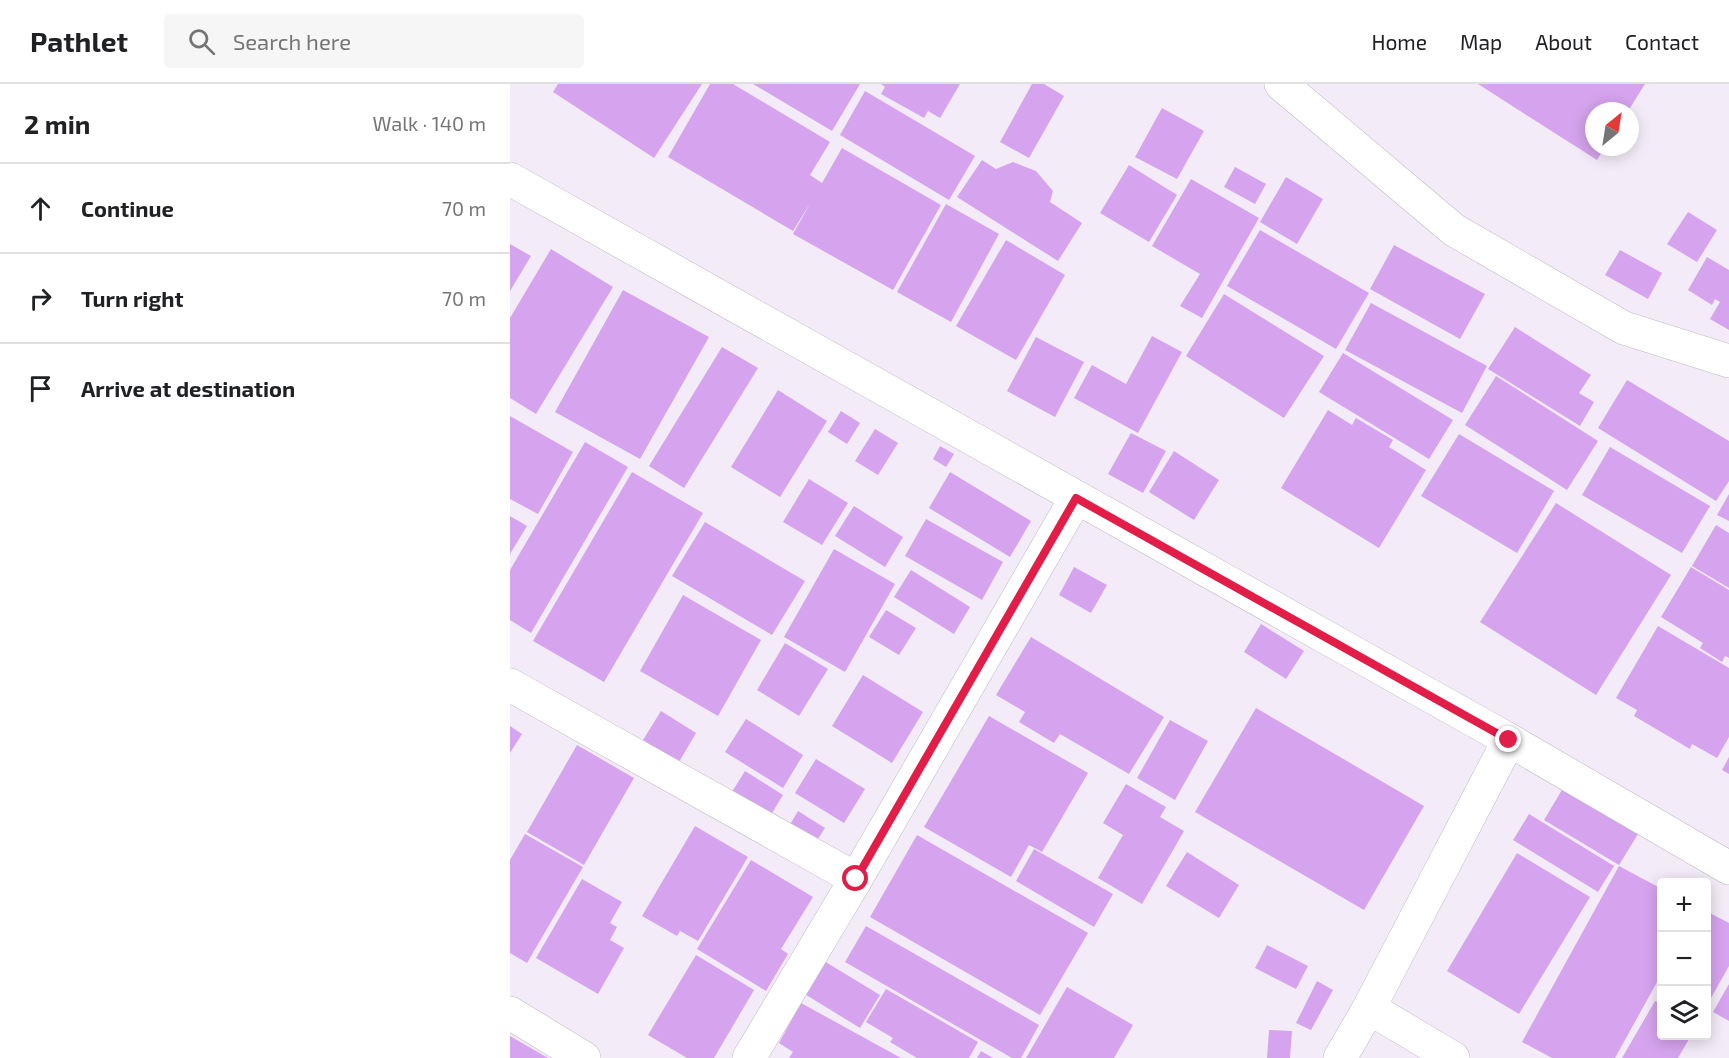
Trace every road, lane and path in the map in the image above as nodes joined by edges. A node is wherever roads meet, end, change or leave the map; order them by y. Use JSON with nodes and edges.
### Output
{"nodes":[{"id":1,"x":1281,"y":84,"type":"edge"},
{"id":2,"x":510,"y":179,"type":"edge"},
{"id":3,"x":1729,"y":361,"type":"edge"},
{"id":4,"x":1076,"y":498,"type":"junction"},
{"id":5,"x":510,"y":685,"type":"edge"},
{"id":6,"x":1509,"y":740,"type":"junction"},
{"id":7,"x":1729,"y":868,"type":"edge"},
{"id":8,"x":856,"y":879,"type":"junction"},
{"id":9,"x":1369,"y":1008,"type":"junction"},
{"id":10,"x":510,"y":1013,"type":"edge"},
{"id":11,"x":584,"y":1058,"type":"edge"},
{"id":12,"x":749,"y":1058,"type":"edge"},
{"id":13,"x":1340,"y":1058,"type":"edge"},
{"id":14,"x":1453,"y":1058,"type":"edge"}],
"edges":[{"from":1,"to":3,"type":"street"},
{"from":2,"to":4,"type":"street"},
{"from":4,"to":6,"type":"street"},
{"from":4,"to":8,"type":"street"},
{"from":5,"to":8,"type":"street"},
{"from":6,"to":7,"type":"street"},
{"from":6,"to":9,"type":"street"},
{"from":8,"to":12,"type":"street"},
{"from":9,"to":13,"type":"street"},
{"from":9,"to":14,"type":"street"},
{"from":10,"to":11,"type":"street"}]}
